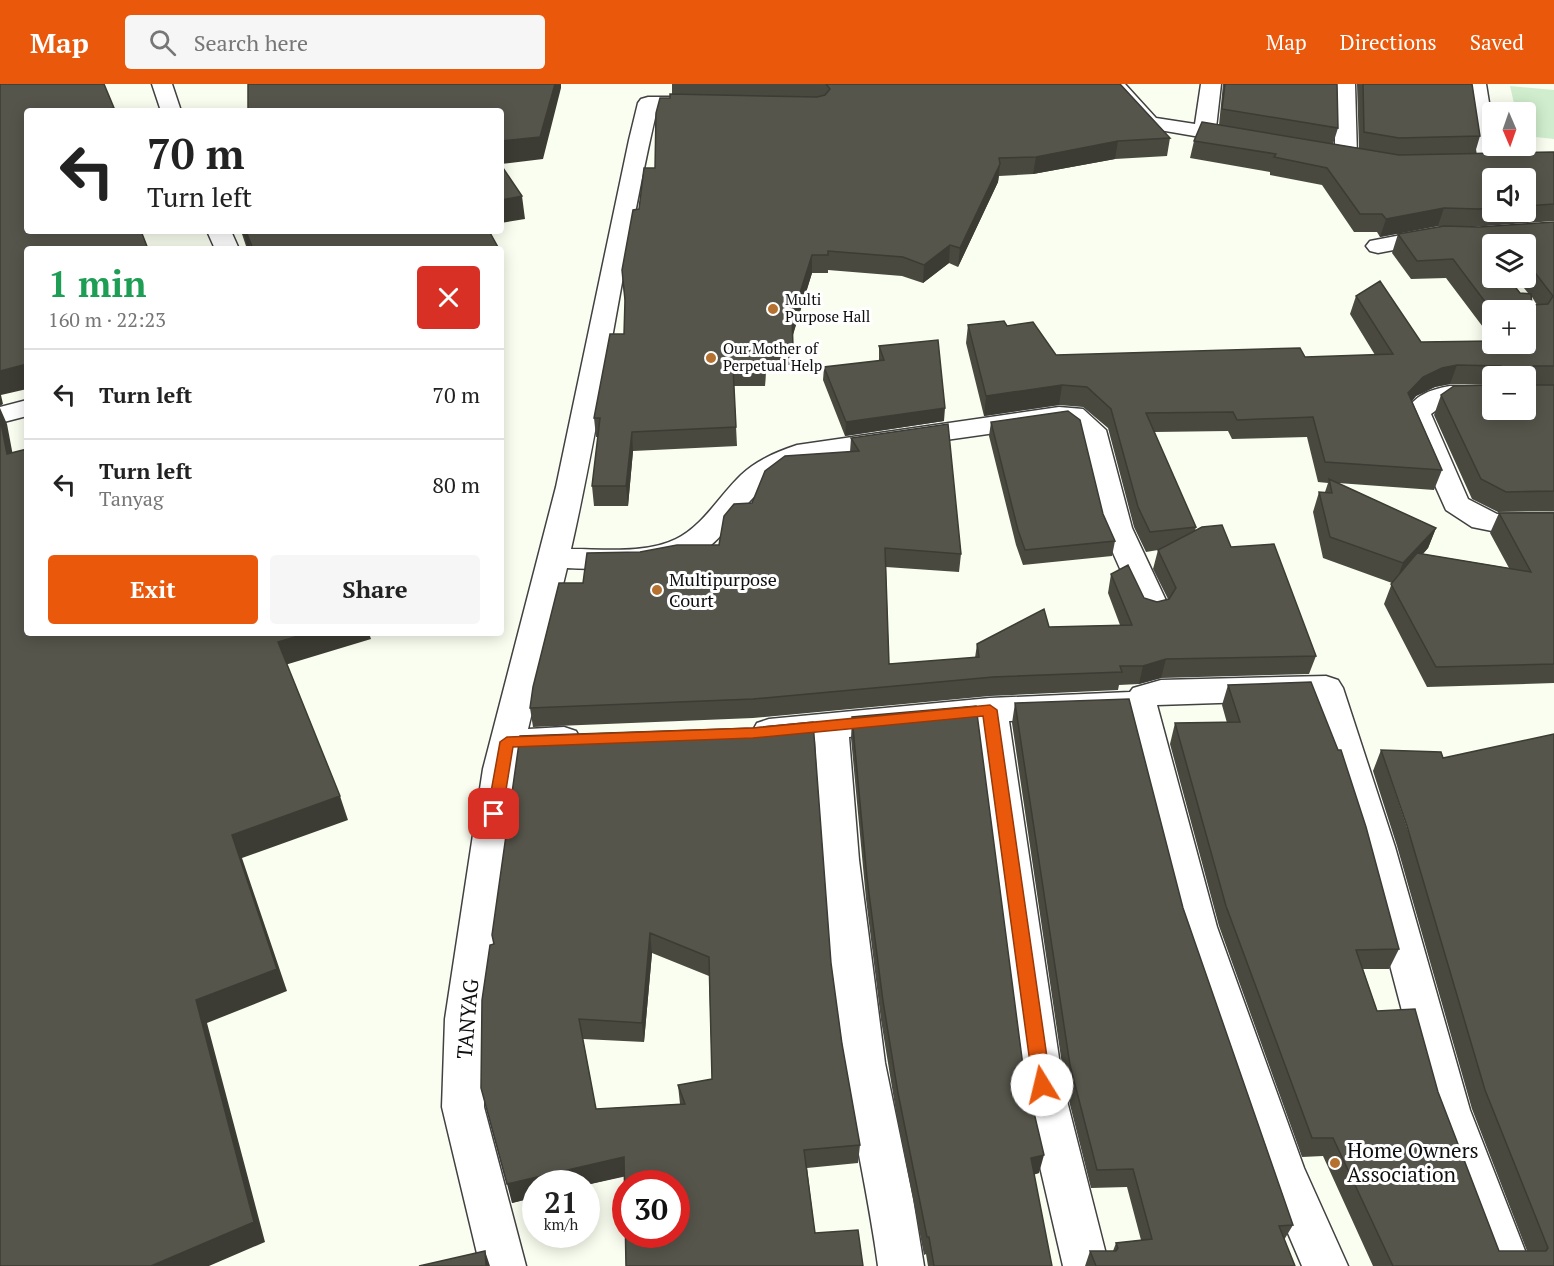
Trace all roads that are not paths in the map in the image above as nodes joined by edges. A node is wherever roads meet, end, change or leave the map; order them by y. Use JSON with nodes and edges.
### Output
{"nodes":[{"id":1,"x":162,"y":84,"type":"edge"},
{"id":2,"x":1114,"y":84,"type":"edge"},
{"id":3,"x":1211,"y":84,"type":"edge"},
{"id":4,"x":1345,"y":84,"type":"edge"},
{"id":5,"x":1476,"y":84,"type":"edge"},
{"id":6,"x":726,"y":104,"type":"edge"},
{"id":7,"x":170,"y":108,"type":"edge"},
{"id":8,"x":1205,"y":131,"type":"junction"},
{"id":9,"x":1264,"y":141,"type":"edge"},
{"id":10,"x":1323,"y":152,"type":"edge"},
{"id":11,"x":1346,"y":156,"type":"junction"},
{"id":12,"x":1370,"y":160,"type":"edge"},
{"id":13,"x":1511,"y":161,"type":"edge"},
{"id":14,"x":1465,"y":162,"type":"edge"},
{"id":15,"x":1489,"y":162,"type":"junction"},
{"id":16,"x":1461,"y":235,"type":"edge"},
{"id":17,"x":1378,"y":246,"type":"dead end"},
{"id":18,"x":1482,"y":395,"type":"edge"},
{"id":19,"x":24,"y":409,"type":"edge"},
{"id":20,"x":0,"y":415,"type":"edge"},
{"id":21,"x":1554,"y":522,"type":"edge"},
{"id":22,"x":555,"y":558,"type":"junction"},
{"id":23,"x":1153,"y":607,"type":"edge"},
{"id":24,"x":1140,"y":704,"type":"junction"},
{"id":25,"x":990,"y":710,"type":"junction"},
{"id":26,"x":831,"y":726,"type":"junction"},
{"id":27,"x":742,"y":734,"type":"edge"},
{"id":28,"x":603,"y":739,"type":"edge"},
{"id":29,"x":504,"y":755,"type":"junction"},
{"id":30,"x":503,"y":1266,"type":"edge"},
{"id":31,"x":900,"y":1266,"type":"edge"},
{"id":32,"x":1086,"y":1266,"type":"edge"},
{"id":33,"x":1325,"y":1266,"type":"edge"},
{"id":34,"x":1508,"y":1266,"type":"edge"}],
"edges":[{"from":1,"to":7,"type":"street"},
{"from":2,"to":8,"type":"street"},
{"from":3,"to":8,"type":"street"},
{"from":4,"to":11,"type":"street"},
{"from":5,"to":15,"type":"street"},
{"from":6,"to":22,"type":"street","name":"TANYAG"},
{"from":8,"to":9,"type":"street"},
{"from":10,"to":11,"type":"street"},
{"from":11,"to":12,"type":"street"},
{"from":13,"to":15,"type":"street"},
{"from":14,"to":15,"type":"street"},
{"from":16,"to":17,"type":"street"},
{"from":18,"to":21,"type":"street"},
{"from":19,"to":20,"type":"street"},
{"from":22,"to":23,"type":"street"},
{"from":22,"to":29,"type":"street","name":"TANYAG"},
{"from":24,"to":25,"type":"street"},
{"from":24,"to":33,"type":"street"},
{"from":24,"to":34,"type":"street"},
{"from":25,"to":26,"type":"street"},
{"from":25,"to":32,"type":"street"},
{"from":26,"to":27,"type":"street"},
{"from":26,"to":31,"type":"street"},
{"from":28,"to":29,"type":"street"},
{"from":29,"to":30,"type":"street","name":"TANYAG"}]}
